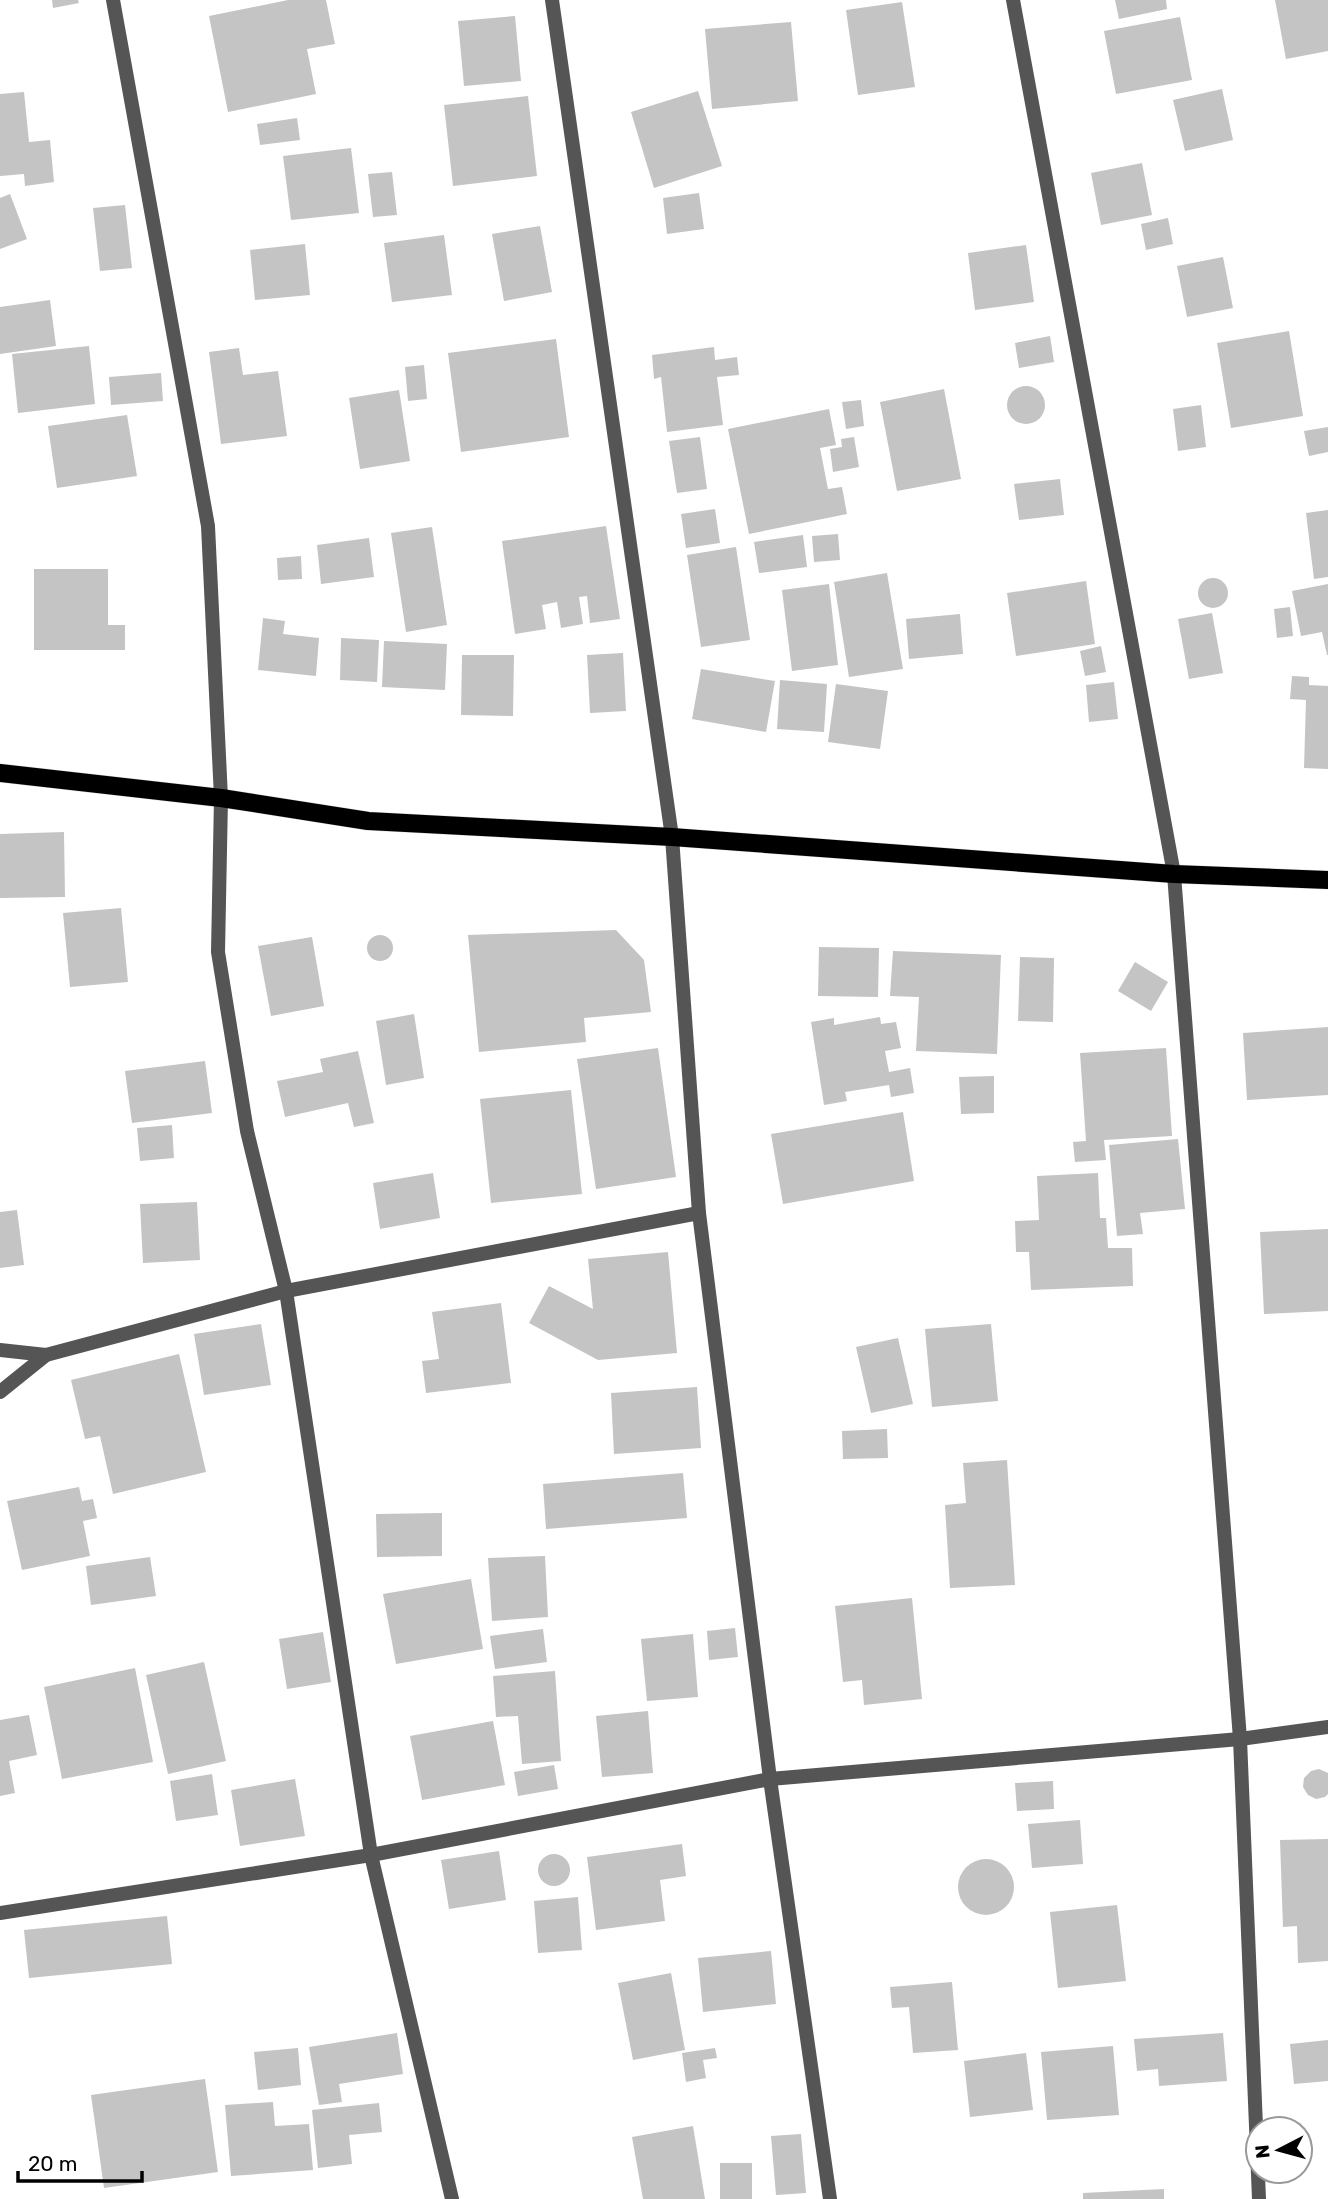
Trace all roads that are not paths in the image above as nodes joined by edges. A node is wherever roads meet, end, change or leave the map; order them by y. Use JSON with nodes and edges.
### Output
{"nodes":[{"id":1,"x":113,"y":0,"type":"edge"},
{"id":2,"x":552,"y":0,"type":"edge"},
{"id":3,"x":1013,"y":0,"type":"edge"},
{"id":4,"x":0,"y":773,"type":"edge"},
{"id":5,"x":221,"y":798,"type":"junction"},
{"id":6,"x":672,"y":837,"type":"junction"},
{"id":7,"x":1174,"y":874,"type":"junction"},
{"id":8,"x":1328,"y":880,"type":"edge"},
{"id":9,"x":699,"y":1213,"type":"junction"},
{"id":10,"x":286,"y":1291,"type":"junction"},
{"id":11,"x":0,"y":1350,"type":"edge"},
{"id":12,"x":47,"y":1355,"type":"junction"},
{"id":13,"x":0,"y":1392,"type":"edge"},
{"id":14,"x":1328,"y":1727,"type":"edge"},
{"id":15,"x":1240,"y":1739,"type":"junction"},
{"id":16,"x":770,"y":1779,"type":"junction"},
{"id":17,"x":371,"y":1855,"type":"junction"},
{"id":18,"x":0,"y":1913,"type":"edge"},
{"id":19,"x":452,"y":2199,"type":"edge"},
{"id":20,"x":830,"y":2199,"type":"edge"},
{"id":21,"x":1259,"y":2199,"type":"edge"}],
"edges":[{"from":1,"to":5,"type":"street"},
{"from":2,"to":6,"type":"street"},
{"from":3,"to":7,"type":"street"},
{"from":4,"to":5,"type":"main road"},
{"from":5,"to":6,"type":"main road"},
{"from":5,"to":10,"type":"street"},
{"from":6,"to":7,"type":"main road"},
{"from":6,"to":9,"type":"street"},
{"from":7,"to":8,"type":"main road"},
{"from":7,"to":15,"type":"street"},
{"from":9,"to":10,"type":"street"},
{"from":9,"to":16,"type":"street"},
{"from":10,"to":12,"type":"street"},
{"from":10,"to":17,"type":"street"},
{"from":11,"to":12,"type":"street"},
{"from":12,"to":13,"type":"street"},
{"from":14,"to":15,"type":"street"},
{"from":15,"to":16,"type":"street"},
{"from":15,"to":21,"type":"street"},
{"from":16,"to":17,"type":"street"},
{"from":16,"to":20,"type":"street"},
{"from":17,"to":18,"type":"street"},
{"from":17,"to":19,"type":"street"}]}
